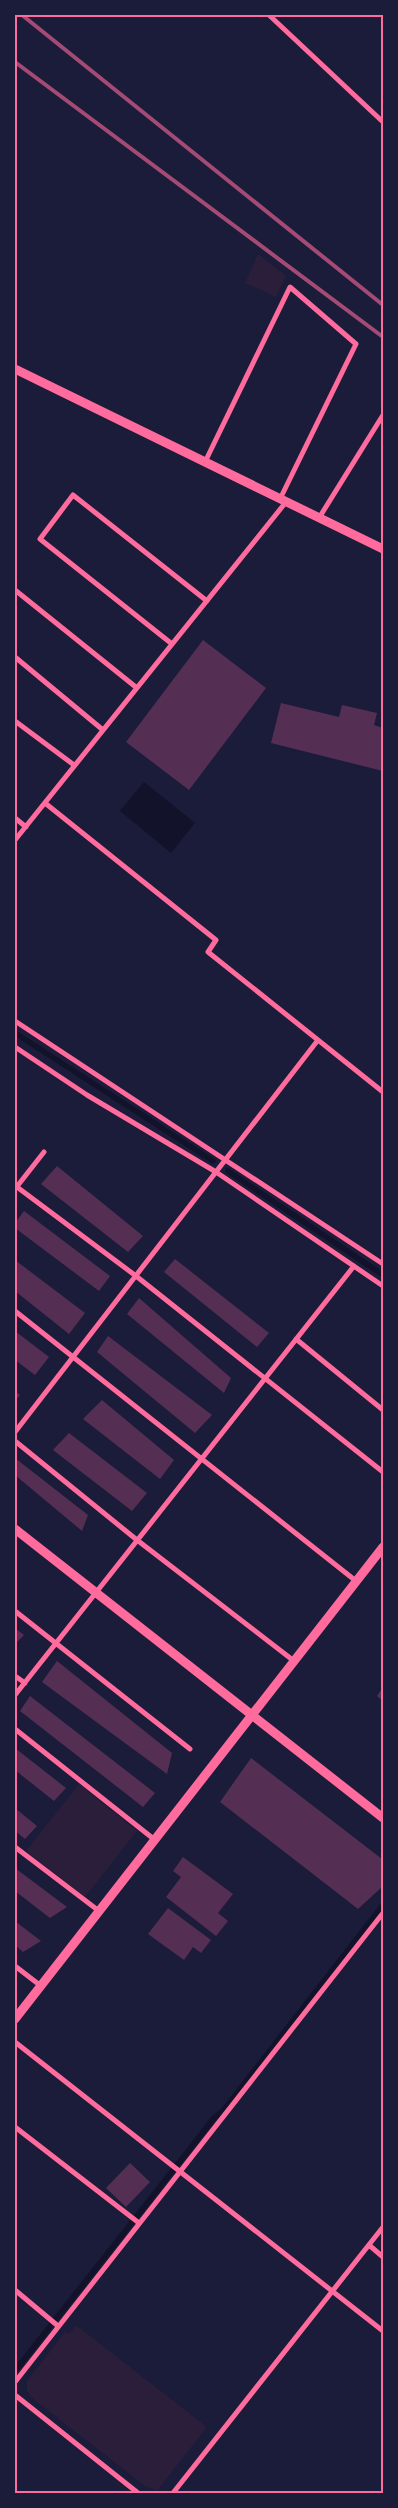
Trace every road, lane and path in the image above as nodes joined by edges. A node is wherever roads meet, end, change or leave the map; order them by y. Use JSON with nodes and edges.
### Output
{"nodes":[{"id":1,"x":269,"y":15,"type":"edge"},
{"id":2,"x":383,"y":122,"type":"edge"},
{"id":3,"x":15,"y":369,"type":"edge"},
{"id":4,"x":383,"y":415,"type":"edge"},
{"id":5,"x":205,"y":462,"type":"junction"},
{"id":6,"x":283,"y":501,"type":"junction"},
{"id":7,"x":319,"y":518,"type":"junction"},
{"id":8,"x":383,"y":549,"type":"edge"},
{"id":9,"x":15,"y":590,"type":"edge"},
{"id":10,"x":206,"y":601,"type":"junction"},
{"id":11,"x":172,"y":644,"type":"junction"},
{"id":12,"x":15,"y":656,"type":"edge"},
{"id":13,"x":137,"y":688,"type":"junction"},
{"id":14,"x":15,"y":721,"type":"edge"},
{"id":15,"x":102,"y":730,"type":"junction"},
{"id":16,"x":74,"y":765,"type":"junction"},
{"id":17,"x":45,"y":803,"type":"junction"},
{"id":18,"x":15,"y":818,"type":"edge"},
{"id":19,"x":26,"y":827,"type":"junction"},
{"id":20,"x":15,"y":840,"type":"edge"},
{"id":21,"x":15,"y":1021,"type":"edge"},
{"id":22,"x":318,"y":1040,"type":"junction"},
{"id":23,"x":15,"y":1047,"type":"edge"},
{"id":24,"x":383,"y":1092,"type":"edge"},
{"id":25,"x":44,"y":1152,"type":"dead end"},
{"id":26,"x":226,"y":1159,"type":"junction"},
{"id":27,"x":216,"y":1172,"type":"junction"},
{"id":28,"x":16,"y":1188,"type":"edge"},
{"id":29,"x":383,"y":1264,"type":"edge"},
{"id":30,"x":354,"y":1266,"type":"junction"},
{"id":31,"x":136,"y":1276,"type":"junction"},
{"id":32,"x":383,"y":1286,"type":"edge"},
{"id":33,"x":15,"y":1311,"type":"edge"},
{"id":34,"x":296,"y":1339,"type":"junction"},
{"id":35,"x":74,"y":1356,"type":"junction"},
{"id":36,"x":264,"y":1379,"type":"junction"},
{"id":37,"x":383,"y":1410,"type":"edge"},
{"id":38,"x":15,"y":1432,"type":"edge"},
{"id":39,"x":15,"y":1441,"type":"edge"},
{"id":40,"x":200,"y":1460,"type":"junction"},
{"id":41,"x":383,"y":1472,"type":"edge"},
{"id":42,"x":15,"y":1529,"type":"edge"},
{"id":43,"x":138,"y":1540,"type":"junction"},
{"id":44,"x":383,"y":1547,"type":"edge"},
{"id":45,"x":356,"y":1581,"type":"junction"},
{"id":46,"x":96,"y":1593,"type":"junction"},
{"id":47,"x":15,"y":1611,"type":"edge"},
{"id":48,"x":56,"y":1643,"type":"junction"},
{"id":49,"x":294,"y":1661,"type":"junction"},
{"id":50,"x":15,"y":1676,"type":"edge"},
{"id":51,"x":24,"y":1683,"type":"junction"},
{"id":52,"x":15,"y":1695,"type":"edge"},
{"id":53,"x":251,"y":1715,"type":"junction"},
{"id":54,"x":15,"y":1729,"type":"edge"},
{"id":55,"x":190,"y":1748,"type":"dead end"},
{"id":56,"x":383,"y":1818,"type":"edge"},
{"id":57,"x":155,"y":1840,"type":"junction"},
{"id":58,"x":15,"y":1846,"type":"edge"},
{"id":59,"x":99,"y":1911,"type":"junction"},
{"id":60,"x":383,"y":1913,"type":"edge"},
{"id":61,"x":15,"y":1966,"type":"edge"},
{"id":62,"x":41,"y":1986,"type":"junction"},
{"id":63,"x":15,"y":2019,"type":"edge"},
{"id":64,"x":15,"y":2042,"type":"edge"},
{"id":65,"x":15,"y":2127,"type":"edge"},
{"id":66,"x":181,"y":2172,"type":"junction"},
{"id":67,"x":139,"y":2223,"type":"junction"},
{"id":68,"x":383,"y":2226,"type":"edge"},
{"id":69,"x":369,"y":2245,"type":"junction"},
{"id":70,"x":383,"y":2256,"type":"edge"},
{"id":71,"x":15,"y":2290,"type":"edge"},
{"id":72,"x":333,"y":2290,"type":"junction"},
{"id":73,"x":58,"y":2326,"type":"junction"},
{"id":74,"x":383,"y":2331,"type":"edge"},
{"id":75,"x":15,"y":2382,"type":"edge"},
{"id":76,"x":15,"y":2395,"type":"edge"},
{"id":77,"x":138,"y":2493,"type":"edge"},
{"id":78,"x":173,"y":2493,"type":"edge"}],
"edges":[{"from":1,"to":2,"type":"street"},
{"from":3,"to":5,"type":"street"},
{"from":4,"to":7,"type":"street"},
{"from":5,"to":6,"type":"street"},
{"from":5,"to":6,"type":"street"},
{"from":6,"to":7,"type":"street"},
{"from":6,"to":10,"type":"street"},
{"from":7,"to":8,"type":"street"},
{"from":9,"to":13,"type":"street"},
{"from":10,"to":11,"type":"street"},
{"from":10,"to":11,"type":"street"},
{"from":11,"to":13,"type":"street"},
{"from":12,"to":15,"type":"street"},
{"from":13,"to":15,"type":"street"},
{"from":14,"to":16,"type":"street"},
{"from":15,"to":16,"type":"street"},
{"from":16,"to":17,"type":"street"},
{"from":17,"to":19,"type":"street"},
{"from":17,"to":22,"type":"street"},
{"from":18,"to":19,"type":"street"},
{"from":19,"to":20,"type":"street"},
{"from":21,"to":26,"type":"street"},
{"from":22,"to":24,"type":"street"},
{"from":22,"to":26,"type":"street"},
{"from":23,"to":27,"type":"street"},
{"from":25,"to":28,"type":"street"},
{"from":26,"to":27,"type":"street"},
{"from":26,"to":29,"type":"street"},
{"from":27,"to":30,"type":"street"},
{"from":27,"to":31,"type":"street"},
{"from":28,"to":31,"type":"street"},
{"from":30,"to":32,"type":"street"},
{"from":30,"to":34,"type":"street"},
{"from":31,"to":35,"type":"street"},
{"from":31,"to":36,"type":"street"},
{"from":33,"to":35,"type":"street"},
{"from":34,"to":36,"type":"street"},
{"from":34,"to":37,"type":"street"},
{"from":35,"to":38,"type":"street"},
{"from":35,"to":40,"type":"street"},
{"from":36,"to":40,"type":"street"},
{"from":36,"to":41,"type":"street"},
{"from":39,"to":43,"type":"street"},
{"from":40,"to":43,"type":"street"},
{"from":40,"to":45,"type":"street"},
{"from":42,"to":46,"type":"street"},
{"from":43,"to":46,"type":"street"},
{"from":43,"to":49,"type":"street"},
{"from":44,"to":45,"type":"street"},
{"from":45,"to":49,"type":"street"},
{"from":46,"to":48,"type":"street"},
{"from":46,"to":53,"type":"street"},
{"from":47,"to":48,"type":"street"},
{"from":48,"to":51,"type":"street"},
{"from":48,"to":55,"type":"street"},
{"from":49,"to":53,"type":"street"},
{"from":50,"to":51,"type":"street"},
{"from":51,"to":52,"type":"street"},
{"from":53,"to":56,"type":"street"},
{"from":53,"to":57,"type":"street"},
{"from":54,"to":57,"type":"street"},
{"from":57,"to":59,"type":"street"},
{"from":58,"to":59,"type":"street"},
{"from":59,"to":62,"type":"street"},
{"from":60,"to":66,"type":"street"},
{"from":61,"to":62,"type":"street"},
{"from":62,"to":63,"type":"street"},
{"from":64,"to":66,"type":"street"},
{"from":65,"to":67,"type":"street"},
{"from":66,"to":67,"type":"street"},
{"from":66,"to":72,"type":"street"},
{"from":67,"to":73,"type":"street"},
{"from":68,"to":69,"type":"street"},
{"from":69,"to":70,"type":"street"},
{"from":69,"to":72,"type":"street"},
{"from":71,"to":73,"type":"street"},
{"from":72,"to":74,"type":"street"},
{"from":72,"to":78,"type":"street"},
{"from":73,"to":75,"type":"street"},
{"from":76,"to":77,"type":"street"}]}
